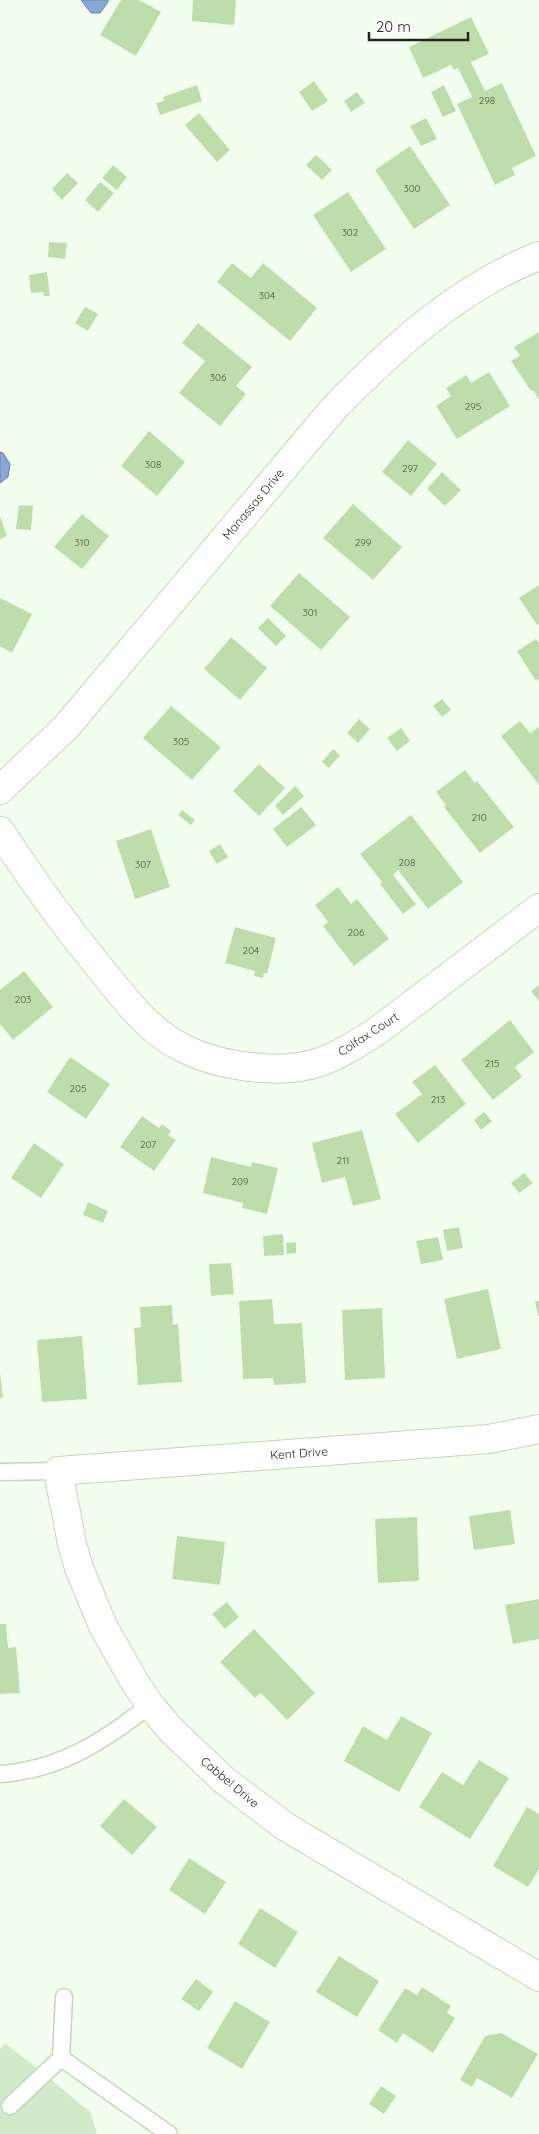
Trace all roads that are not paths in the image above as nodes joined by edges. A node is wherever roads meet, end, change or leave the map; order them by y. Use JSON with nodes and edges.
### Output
{"nodes":[{"id":1,"x":539,"y":256,"type":"edge"},
{"id":2,"x":0,"y":790,"type":"edge"},
{"id":3,"x":0,"y":831,"type":"edge"},
{"id":4,"x":539,"y":908,"type":"edge"},
{"id":5,"x":539,"y":1429,"type":"edge"},
{"id":6,"x":58,"y":1471,"type":"junction"},
{"id":7,"x":0,"y":1472,"type":"edge"},
{"id":8,"x":150,"y":1705,"type":"junction"},
{"id":9,"x":0,"y":1774,"type":"edge"},
{"id":10,"x":539,"y":1977,"type":"edge"},
{"id":11,"x":64,"y":1997,"type":"dead end"},
{"id":12,"x":62,"y":2058,"type":"junction"},
{"id":13,"x":10,"y":2106,"type":"dead end"},
{"id":14,"x":169,"y":2134,"type":"edge"}],
"edges":[{"from":1,"to":2,"type":"street","name":"Manassas Drive"},
{"from":3,"to":4,"type":"street","name":"Colfax Court"},
{"from":5,"to":6,"type":"street","name":"Kent Drive"},
{"from":6,"to":7,"type":"lane"},
{"from":6,"to":8,"type":"street","name":"Cabbel Drive"},
{"from":8,"to":9,"type":"lane"},
{"from":8,"to":10,"type":"street","name":"Cabbel Drive"},
{"from":11,"to":12,"type":"lane"},
{"from":12,"to":13,"type":"lane"},
{"from":12,"to":14,"type":"lane"}]}
